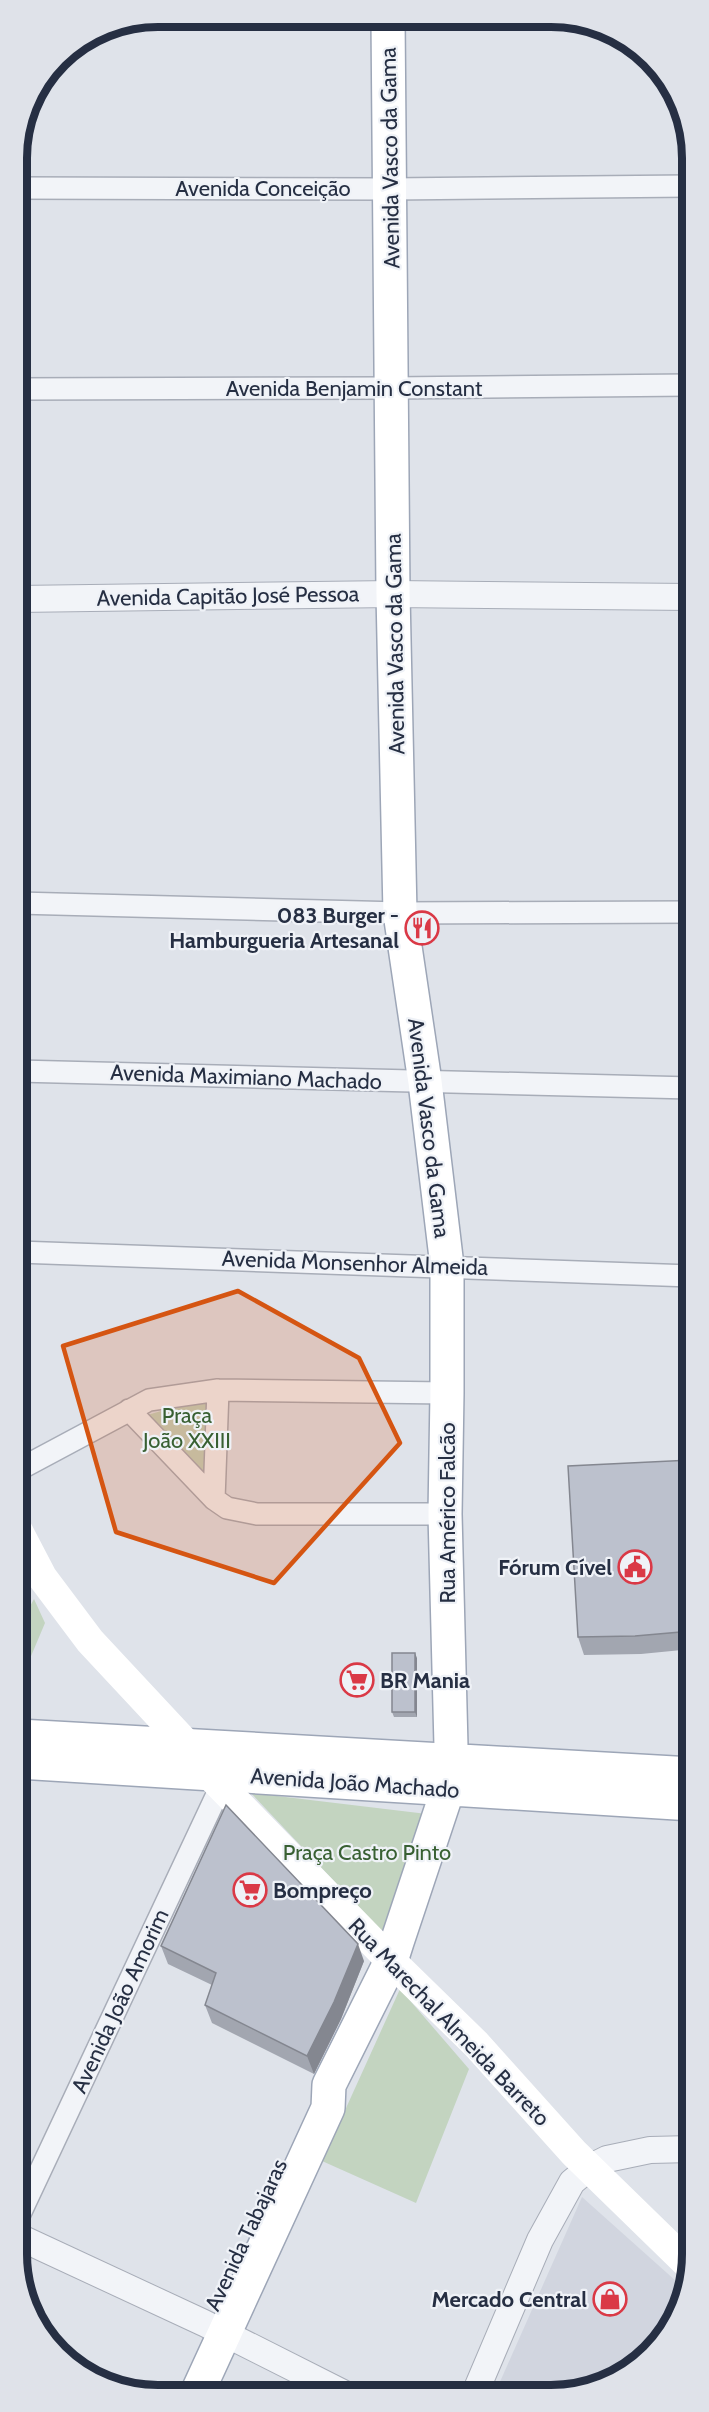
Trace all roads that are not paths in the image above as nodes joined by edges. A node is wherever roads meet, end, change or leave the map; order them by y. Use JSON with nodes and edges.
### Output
{"nodes":[{"id":1,"x":388,"y":27,"type":"edge"},
{"id":2,"x":682,"y":186,"type":"edge"},
{"id":3,"x":27,"y":188,"type":"edge"},
{"id":4,"x":391,"y":189,"type":"junction"},
{"id":5,"x":682,"y":385,"type":"edge"},
{"id":6,"x":393,"y":388,"type":"junction"},
{"id":7,"x":27,"y":389,"type":"edge"},
{"id":8,"x":393,"y":594,"type":"junction"},
{"id":9,"x":682,"y":597,"type":"edge"},
{"id":10,"x":27,"y":599,"type":"edge"},
{"id":11,"x":27,"y":903,"type":"edge"},
{"id":12,"x":682,"y":912,"type":"edge"},
{"id":13,"x":400,"y":913,"type":"junction"},
{"id":14,"x":27,"y":1071,"type":"edge"},
{"id":15,"x":426,"y":1082,"type":"junction"},
{"id":16,"x":682,"y":1088,"type":"edge"},
{"id":17,"x":27,"y":1252,"type":"edge"},
{"id":18,"x":447,"y":1266,"type":"junction"},
{"id":19,"x":682,"y":1276,"type":"edge"},
{"id":20,"x":218,"y":1390,"type":"junction"},
{"id":21,"x":447,"y":1393,"type":"junction"},
{"id":22,"x":129,"y":1410,"type":"junction"},
{"id":23,"x":27,"y":1465,"type":"edge"},
{"id":24,"x":214,"y":1499,"type":"junction"},
{"id":25,"x":445,"y":1514,"type":"junction"},
{"id":26,"x":27,"y":1548,"type":"edge"},
{"id":27,"x":27,"y":1736,"type":"edge"},
{"id":28,"x":187,"y":1745,"type":"junction"},
{"id":29,"x":27,"y":1763,"type":"edge"},
{"id":30,"x":449,"y":1774,"type":"junction"},
{"id":31,"x":682,"y":1774,"type":"edge"},
{"id":32,"x":215,"y":1780,"type":"junction"},
{"id":33,"x":682,"y":1803,"type":"edge"},
{"id":34,"x":391,"y":1961,"type":"junction"},
{"id":35,"x":682,"y":2150,"type":"edge"},
{"id":36,"x":589,"y":2168,"type":"junction"},
{"id":37,"x":27,"y":2198,"type":"edge"},
{"id":38,"x":27,"y":2241,"type":"edge"},
{"id":39,"x":682,"y":2258,"type":"edge"},
{"id":40,"x":214,"y":2329,"type":"junction"},
{"id":41,"x":177,"y":2385,"type":"edge"},
{"id":42,"x":199,"y":2385,"type":"edge"},
{"id":43,"x":327,"y":2385,"type":"edge"},
{"id":44,"x":478,"y":2385,"type":"edge"}],
"edges":[{"from":1,"to":4,"type":"main road","name":"Avenida Vasco da Gama"},
{"from":2,"to":4,"type":"street","name":"Avenida Conceição"},
{"from":3,"to":4,"type":"street","name":"Avenida Conceição"},
{"from":4,"to":6,"type":"main road","name":"Avenida Vasco da Gama"},
{"from":5,"to":6,"type":"street","name":"Avenida Benjamin Constant"},
{"from":6,"to":7,"type":"street","name":"Avenida Benjamin Constant"},
{"from":6,"to":8,"type":"main road","name":"Avenida Vasco da Gama"},
{"from":8,"to":9,"type":"street","name":"Avenida Capitão José Pessoa"},
{"from":8,"to":10,"type":"street","name":"Avenida Capitão José Pessoa"},
{"from":8,"to":13,"type":"main road","name":"Avenida Vasco da Gama"},
{"from":11,"to":13,"type":"street"},
{"from":12,"to":13,"type":"street"},
{"from":13,"to":15,"type":"main road","name":"Avenida Vasco da Gama"},
{"from":14,"to":15,"type":"street","name":"Avenida Maximiano Machado"},
{"from":15,"to":16,"type":"street","name":"Avenida Maximiano Machado"},
{"from":15,"to":18,"type":"main road","name":"Avenida Vasco da Gama"},
{"from":17,"to":18,"type":"street","name":"Avenida Monsenhor Almeida"},
{"from":18,"to":19,"type":"street","name":"Avenida Monsenhor Almeida"},
{"from":18,"to":21,"type":"main road","name":"Rua Américo Falcão"},
{"from":20,"to":21,"type":"street"},
{"from":20,"to":22,"type":"street"},
{"from":20,"to":24,"type":"street"},
{"from":21,"to":25,"type":"main road","name":"Rua Américo Falcão"},
{"from":22,"to":23,"type":"street"},
{"from":22,"to":24,"type":"street"},
{"from":24,"to":25,"type":"street"},
{"from":25,"to":30,"type":"main road","name":"Rua Américo Falcão"},
{"from":26,"to":28,"type":"main road"},
{"from":27,"to":28,"type":"main road","name":"Avenida João Machado"},
{"from":28,"to":30,"type":"main road","name":"Avenida João Machado"},
{"from":29,"to":32,"type":"main road","name":"Avenida João Machado"},
{"from":30,"to":31,"type":"main road","name":"Avenida João Machado"},
{"from":30,"to":32,"type":"main road","name":"Avenida João Machado"},
{"from":30,"to":33,"type":"main road","name":"Avenida João Machado"},
{"from":30,"to":34,"type":"main road","name":"Avenida Tabajaras"},
{"from":32,"to":34,"type":"main road","name":"Rua Marechal Almeida Barreto"},
{"from":32,"to":37,"type":"street","name":"Avenida João Amorim"},
{"from":34,"to":36,"type":"main road","name":"Rua Marechal Almeida Barreto"},
{"from":34,"to":40,"type":"main road","name":"Avenida Tabajaras"},
{"from":35,"to":36,"type":"street"},
{"from":36,"to":39,"type":"main road","name":"Rua Marechal Almeida Barreto"},
{"from":36,"to":44,"type":"street"},
{"from":38,"to":40,"type":"street"},
{"from":40,"to":41,"type":"main road","name":"Avenida Tabajaras"},
{"from":40,"to":42,"type":"main road","name":"Avenida Tabajaras"},
{"from":40,"to":43,"type":"street"}]}
